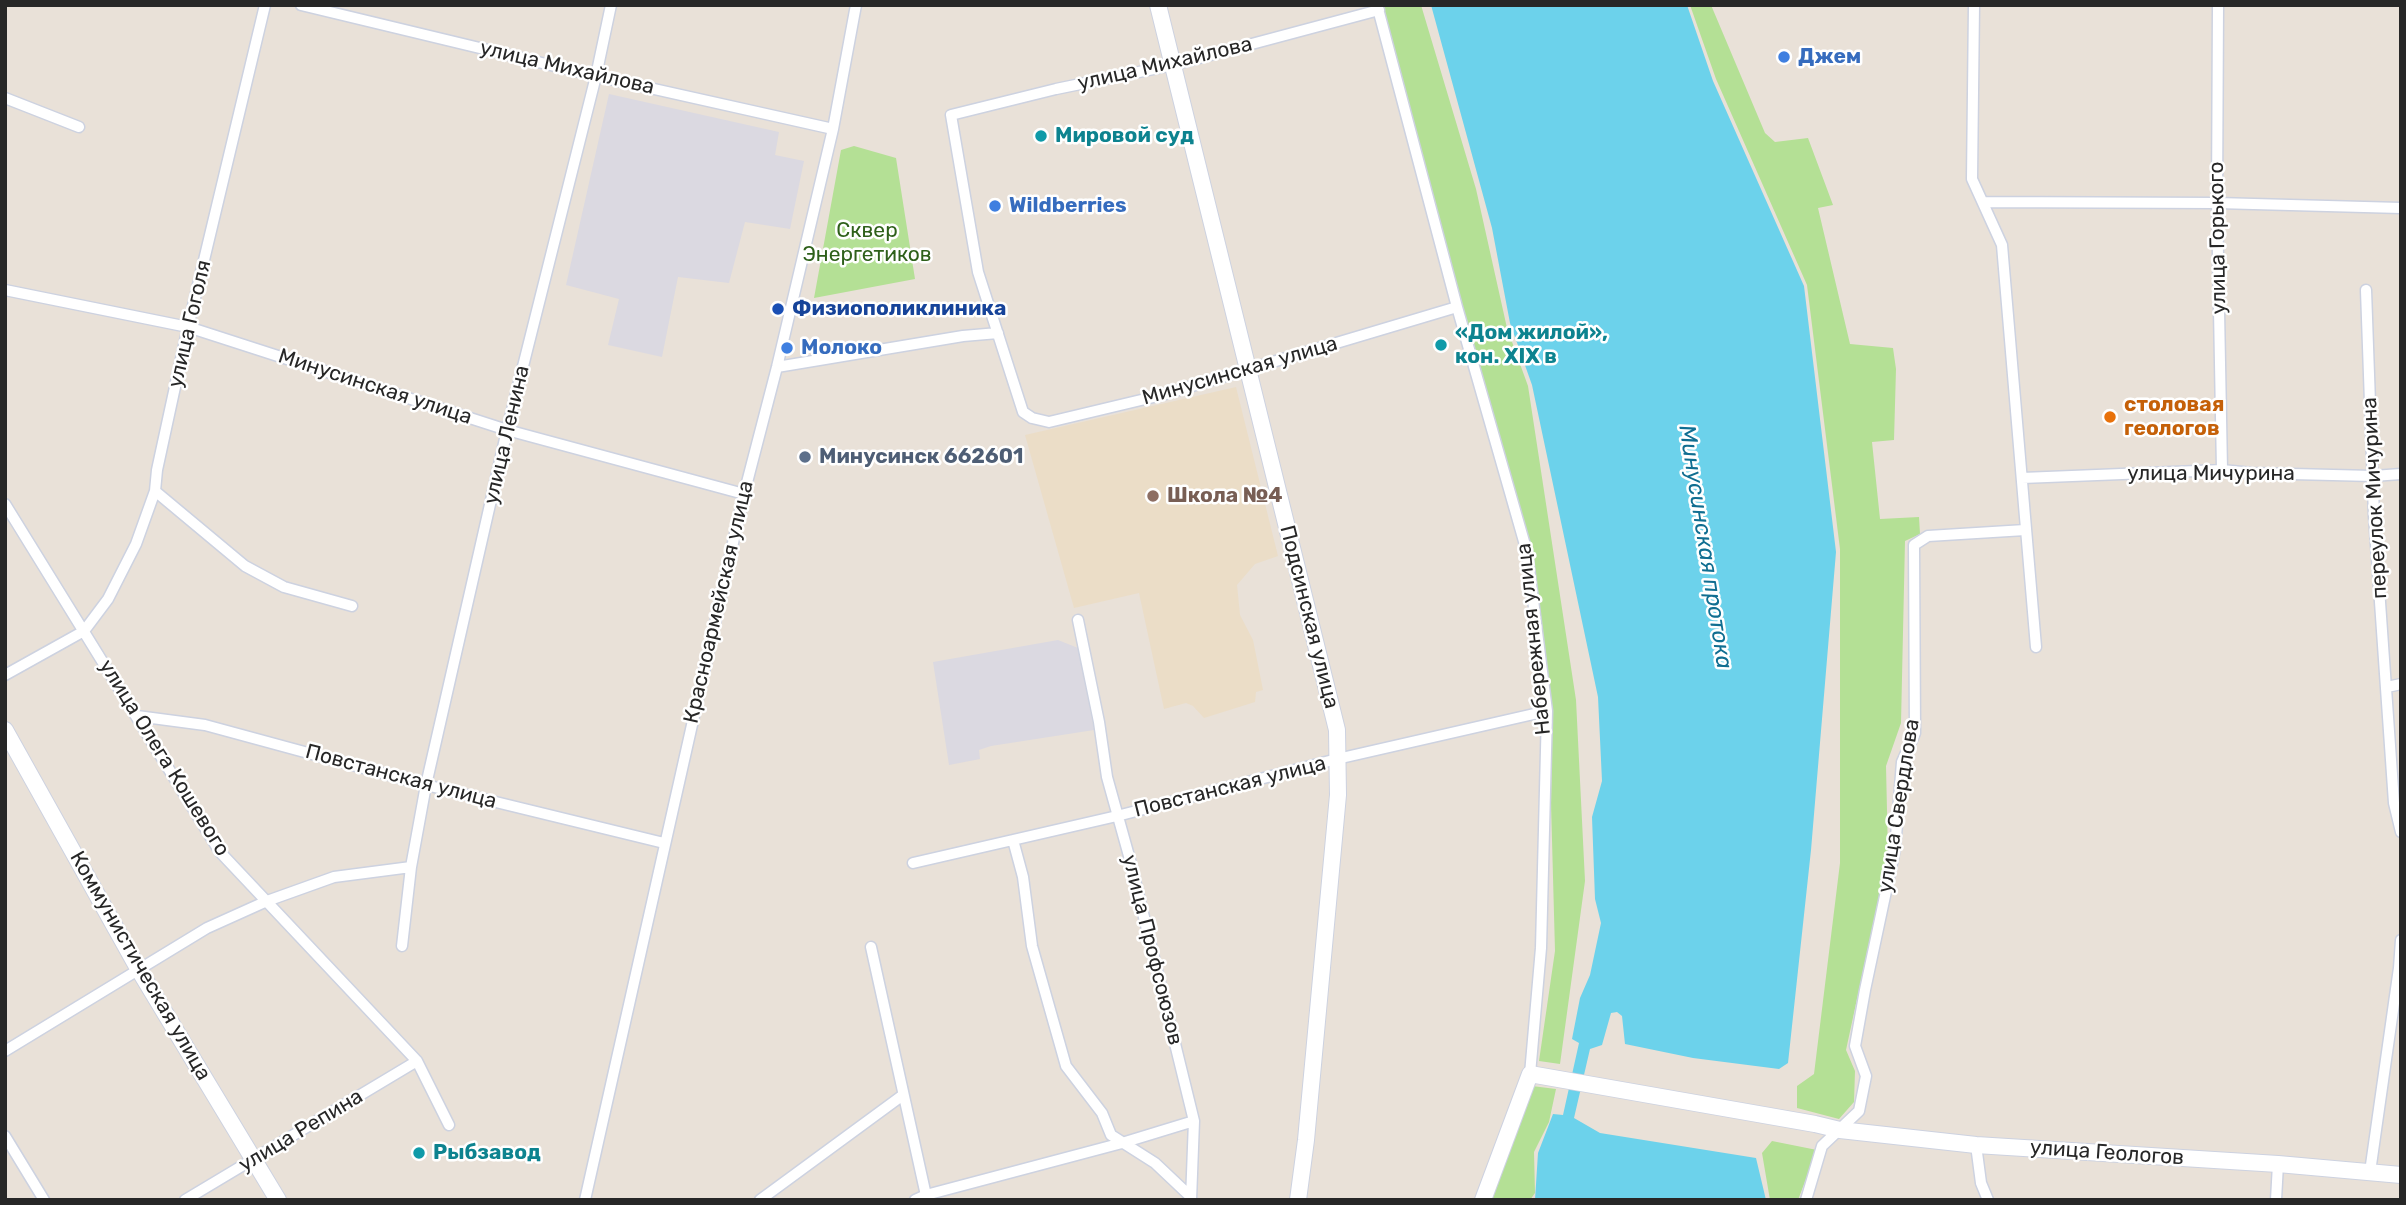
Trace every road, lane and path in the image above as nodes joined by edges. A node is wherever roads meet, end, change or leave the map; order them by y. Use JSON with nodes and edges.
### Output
{"nodes":[{"id":1,"x":265,"y":5,"type":"edge"},
{"id":2,"x":301,"y":5,"type":"edge"},
{"id":3,"x":611,"y":5,"type":"edge"},
{"id":4,"x":856,"y":5,"type":"edge"},
{"id":5,"x":1158,"y":5,"type":"edge"},
{"id":6,"x":1974,"y":5,"type":"edge"},
{"id":7,"x":2218,"y":5,"type":"edge"},
{"id":8,"x":1378,"y":8,"type":"edge"},
{"id":9,"x":1173,"y":65,"type":"junction"},
{"id":10,"x":596,"y":76,"type":"junction"},
{"id":11,"x":5,"y":97,"type":"edge"},
{"id":12,"x":79,"y":127,"type":"dead end"},
{"id":13,"x":833,"y":129,"type":"junction"},
{"id":14,"x":1983,"y":202,"type":"junction"},
{"id":15,"x":2217,"y":203,"type":"junction"},
{"id":16,"x":2401,"y":208,"type":"edge"},
{"id":17,"x":5,"y":290,"type":"edge"},
{"id":18,"x":2366,"y":290,"type":"dead end"},
{"id":19,"x":1457,"y":307,"type":"junction"},
{"id":20,"x":188,"y":327,"type":"junction"},
{"id":21,"x":998,"y":333,"type":"junction"},
{"id":22,"x":777,"y":368,"type":"junction"},
{"id":23,"x":1248,"y":370,"type":"junction"},
{"id":24,"x":507,"y":430,"type":"junction"},
{"id":25,"x":2222,"y":470,"type":"junction"},
{"id":26,"x":2401,"y":474,"type":"edge"},
{"id":27,"x":2373,"y":476,"type":"junction"},
{"id":28,"x":2022,"y":478,"type":"junction"},
{"id":29,"x":155,"y":491,"type":"junction"},
{"id":30,"x":744,"y":494,"type":"junction"},
{"id":31,"x":5,"y":505,"type":"edge"},
{"id":32,"x":2025,"y":530,"type":"junction"},
{"id":33,"x":352,"y":606,"type":"dead end"},
{"id":34,"x":1078,"y":620,"type":"dead end"},
{"id":35,"x":84,"y":631,"type":"junction"},
{"id":36,"x":2036,"y":647,"type":"dead end"},
{"id":37,"x":5,"y":675,"type":"edge"},
{"id":38,"x":2401,"y":684,"type":"edge"},
{"id":39,"x":2387,"y":687,"type":"junction"},
{"id":40,"x":1547,"y":711,"type":"junction"},
{"id":41,"x":137,"y":716,"type":"junction"},
{"id":42,"x":5,"y":730,"type":"edge"},
{"id":43,"x":1337,"y":759,"type":"junction"},
{"id":44,"x":426,"y":785,"type":"junction"},
{"id":45,"x":1117,"y":816,"type":"junction"},
{"id":46,"x":2401,"y":832,"type":"edge"},
{"id":47,"x":1013,"y":840,"type":"junction"},
{"id":48,"x":664,"y":843,"type":"junction"},
{"id":49,"x":913,"y":863,"type":"dead end"},
{"id":50,"x":411,"y":867,"type":"junction"},
{"id":51,"x":267,"y":901,"type":"junction"},
{"id":52,"x":2401,"y":940,"type":"edge"},
{"id":53,"x":402,"y":946,"type":"dead end"},
{"id":54,"x":871,"y":947,"type":"dead end"},
{"id":55,"x":139,"y":970,"type":"junction"},
{"id":56,"x":5,"y":1051,"type":"edge"},
{"id":57,"x":2401,"y":1052,"type":"edge"},
{"id":58,"x":2386,"y":1055,"type":"junction"},
{"id":59,"x":417,"y":1061,"type":"junction"},
{"id":60,"x":1530,"y":1074,"type":"junction"},
{"id":61,"x":903,"y":1095,"type":"junction"},
{"id":62,"x":1194,"y":1121,"type":"junction"},
{"id":63,"x":449,"y":1125,"type":"dead end"},
{"id":64,"x":1840,"y":1130,"type":"junction"},
{"id":65,"x":5,"y":1136,"type":"edge"},
{"id":66,"x":1122,"y":1143,"type":"junction"},
{"id":67,"x":1976,"y":1145,"type":"junction"},
{"id":68,"x":255,"y":1160,"type":"junction"},
{"id":69,"x":2278,"y":1164,"type":"junction"},
{"id":70,"x":2370,"y":1172,"type":"junction"},
{"id":71,"x":2401,"y":1175,"type":"edge"},
{"id":72,"x":923,"y":1198,"type":"edge"},
{"id":73,"x":1191,"y":1199,"type":"edge"},
{"id":74,"x":44,"y":1200,"type":"edge"},
{"id":75,"x":185,"y":1200,"type":"edge"},
{"id":76,"x":278,"y":1200,"type":"edge"},
{"id":77,"x":586,"y":1200,"type":"edge"},
{"id":78,"x":760,"y":1200,"type":"edge"},
{"id":79,"x":1298,"y":1200,"type":"edge"},
{"id":80,"x":1483,"y":1200,"type":"edge"},
{"id":81,"x":1806,"y":1200,"type":"edge"},
{"id":82,"x":1988,"y":1200,"type":"edge"},
{"id":83,"x":2276,"y":1200,"type":"edge"}],
"edges":[{"from":1,"to":20,"type":"street","name":"улица Гоголя"},
{"from":2,"to":10,"type":"street","name":"улица Михайлова"},
{"from":3,"to":10,"type":"street","name":"улица Ленина"},
{"from":4,"to":13,"type":"street","name":"Красноармейская улица"},
{"from":5,"to":9,"type":"street","name":"Подсинская улица"},
{"from":6,"to":14,"type":"street"},
{"from":7,"to":15,"type":"street","name":"улица Горького"},
{"from":8,"to":9,"type":"street","name":"улица Михайлова"},
{"from":8,"to":19,"type":"street","name":"Набережная улица"},
{"from":9,"to":21,"type":"street","name":"улица Михайлова"},
{"from":9,"to":23,"type":"street","name":"Подсинская улица"},
{"from":10,"to":13,"type":"street","name":"улица Михайлова"},
{"from":10,"to":24,"type":"street","name":"улица Ленина"},
{"from":11,"to":12,"type":"street"},
{"from":13,"to":22,"type":"street","name":"Красноармейская улица"},
{"from":14,"to":15,"type":"street"},
{"from":14,"to":28,"type":"street"},
{"from":15,"to":16,"type":"street"},
{"from":15,"to":25,"type":"street","name":"улица Горького"},
{"from":17,"to":20,"type":"street","name":"Минусинская улица"},
{"from":18,"to":27,"type":"street","name":"переулок Мичурина"},
{"from":19,"to":23,"type":"street","name":"Минусинская улица"},
{"from":19,"to":40,"type":"street","name":"Набережная улица"},
{"from":20,"to":24,"type":"street","name":"Минусинская улица"},
{"from":20,"to":29,"type":"street","name":"улица Гоголя"},
{"from":21,"to":22,"type":"street"},
{"from":21,"to":23,"type":"street","name":"Минусинская улица"},
{"from":22,"to":30,"type":"street","name":"Красноармейская улица"},
{"from":23,"to":43,"type":"street","name":"Подсинская улица"},
{"from":24,"to":30,"type":"street","name":"Минусинская улица"},
{"from":24,"to":44,"type":"street","name":"улица Ленина"},
{"from":25,"to":27,"type":"street","name":"улица Мичурина"},
{"from":25,"to":28,"type":"street","name":"улица Мичурина"},
{"from":26,"to":27,"type":"street","name":"улица Мичурина"},
{"from":27,"to":39,"type":"street","name":"переулок Мичурина"},
{"from":28,"to":32,"type":"street"},
{"from":29,"to":33,"type":"street"},
{"from":29,"to":35,"type":"street","name":"улица Гоголя"},
{"from":30,"to":48,"type":"street","name":"Красноармейская улица"},
{"from":31,"to":35,"type":"street","name":"улица Олега Кошевого"},
{"from":32,"to":36,"type":"street"},
{"from":32,"to":64,"type":"street","name":"улица Свердлова"},
{"from":34,"to":45,"type":"street","name":"улица Профсоюзов"},
{"from":35,"to":37,"type":"street"},
{"from":35,"to":41,"type":"street","name":"улица Олега Кошевого"},
{"from":38,"to":39,"type":"street"},
{"from":39,"to":46,"type":"street","name":"переулок Мичурина"},
{"from":40,"to":43,"type":"street","name":"Повстанская улица"},
{"from":40,"to":60,"type":"street","name":"Набережная улица"},
{"from":41,"to":44,"type":"street","name":"Повстанская улица"},
{"from":41,"to":51,"type":"street","name":"улица Олега Кошевого"},
{"from":42,"to":55,"type":"street","name":"Коммунистическая улица"},
{"from":43,"to":45,"type":"street","name":"Повстанская улица"},
{"from":43,"to":79,"type":"street","name":"Подсинская улица"},
{"from":44,"to":48,"type":"street","name":"Повстанская улица"},
{"from":44,"to":50,"type":"street","name":"улица Ленина"},
{"from":45,"to":47,"type":"street","name":"Повстанская улица"},
{"from":45,"to":62,"type":"street","name":"улица Профсоюзов"},
{"from":47,"to":49,"type":"street","name":"Повстанская улица"},
{"from":47,"to":66,"type":"street"},
{"from":48,"to":77,"type":"street","name":"Красноармейская улица"},
{"from":50,"to":51,"type":"street"},
{"from":50,"to":53,"type":"street","name":"улица Ленина"},
{"from":51,"to":55,"type":"street"},
{"from":51,"to":59,"type":"street","name":"улица Олега Кошевого"},
{"from":52,"to":58,"type":"street"},
{"from":54,"to":61,"type":"street"},
{"from":55,"to":56,"type":"street"},
{"from":55,"to":68,"type":"street","name":"Коммунистическая улица"},
{"from":57,"to":58,"type":"street"},
{"from":58,"to":70,"type":"street"},
{"from":59,"to":63,"type":"street","name":"улица Олега Кошевого"},
{"from":59,"to":68,"type":"street","name":"улица Репина"},
{"from":60,"to":64,"type":"street","name":"улица Геологов"},
{"from":60,"to":80,"type":"street","name":"Набережная улица"},
{"from":61,"to":72,"type":"street"},
{"from":61,"to":78,"type":"street"},
{"from":62,"to":66,"type":"street"},
{"from":62,"to":73,"type":"street","name":"улица Профсоюзов"},
{"from":64,"to":67,"type":"street","name":"улица Геологов"},
{"from":64,"to":81,"type":"street","name":"улица Свердлова"},
{"from":65,"to":74,"type":"street"},
{"from":66,"to":72,"type":"street"},
{"from":66,"to":73,"type":"street"},
{"from":67,"to":69,"type":"street","name":"улица Геологов"},
{"from":67,"to":82,"type":"street"},
{"from":68,"to":75,"type":"street","name":"улица Репина"},
{"from":68,"to":76,"type":"street","name":"Коммунистическая улица"},
{"from":69,"to":70,"type":"street","name":"улица Геологов"},
{"from":69,"to":83,"type":"street"},
{"from":70,"to":71,"type":"street","name":"улица Геологов"}]}
